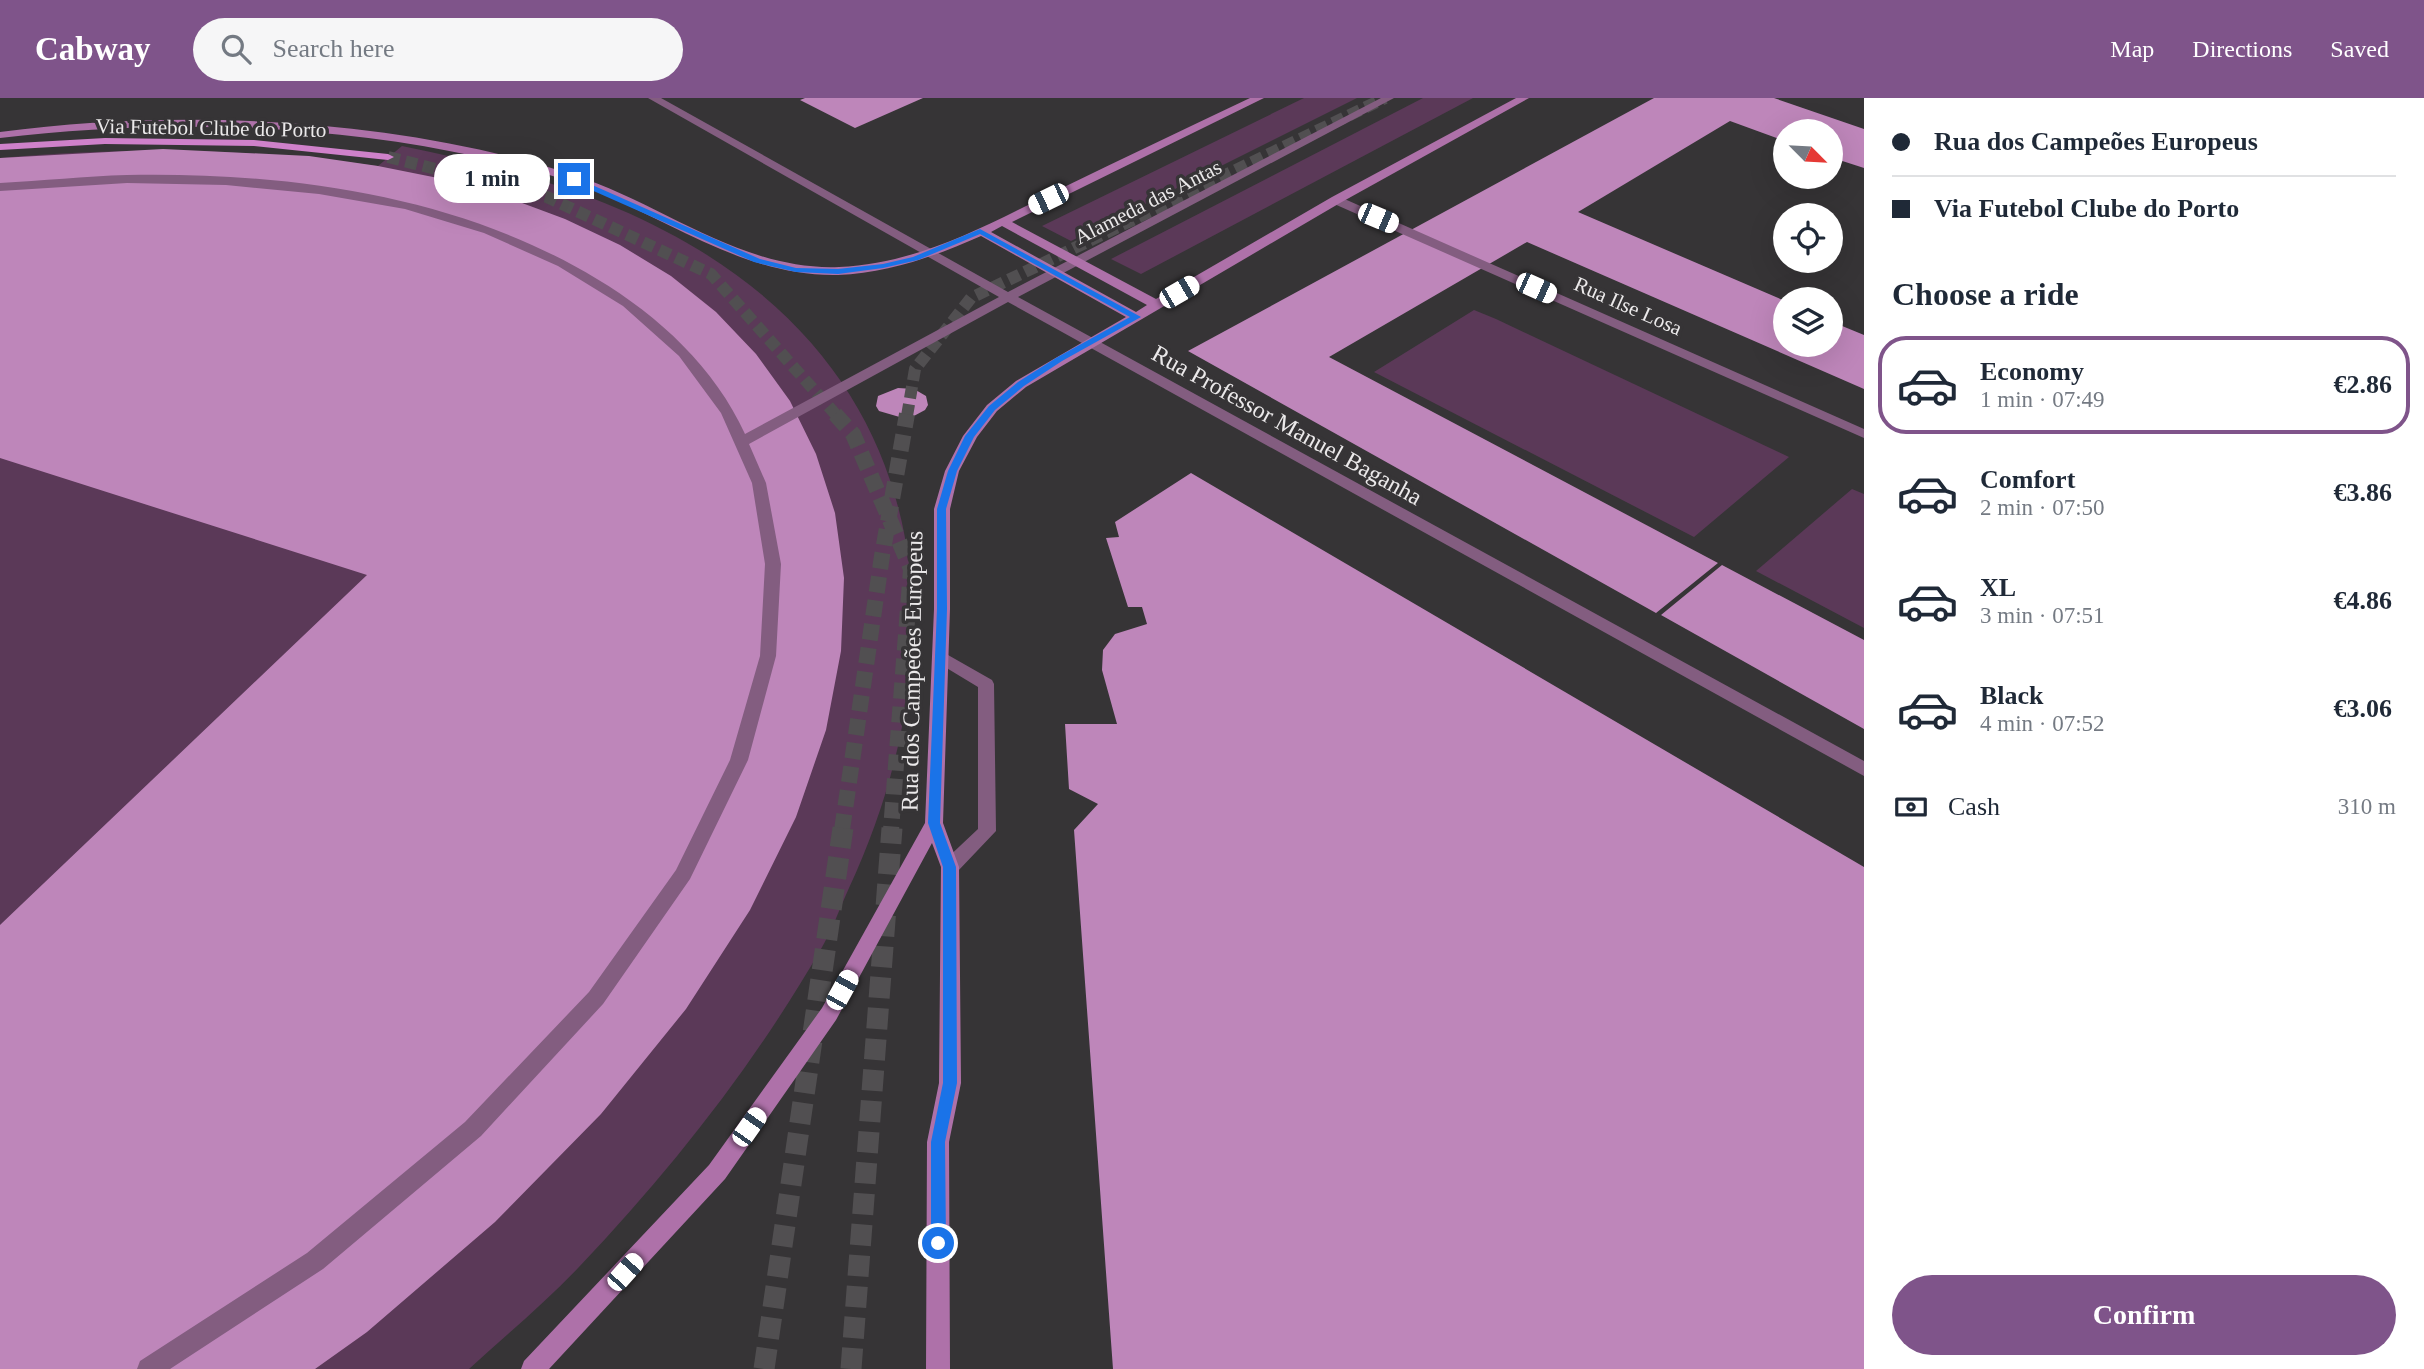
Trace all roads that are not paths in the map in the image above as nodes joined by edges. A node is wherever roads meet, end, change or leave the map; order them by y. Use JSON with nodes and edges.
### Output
{"nodes":[{"id":1,"x":653,"y":98,"type":"edge"},
{"id":2,"x":1259,"y":98,"type":"edge"},
{"id":3,"x":1390,"y":98,"type":"edge"},
{"id":4,"x":1524,"y":98,"type":"edge"},
{"id":5,"x":0,"y":135,"type":"edge"},
{"id":6,"x":0,"y":147,"type":"edge"},
{"id":7,"x":388,"y":157,"type":"tunnel mouth"},
{"id":8,"x":0,"y":187,"type":"edge"},
{"id":9,"x":1336,"y":200,"type":"junction"},
{"id":10,"x":1001,"y":221,"type":"junction"},
{"id":11,"x":980,"y":231,"type":"junction"},
{"id":12,"x":1075,"y":261,"type":"junction"},
{"id":13,"x":1054,"y":272,"type":"junction"},
{"id":14,"x":1157,"y":305,"type":"junction"},
{"id":15,"x":1136,"y":317,"type":"junction"},
{"id":16,"x":1864,"y":434,"type":"edge"},
{"id":17,"x":741,"y":442,"type":"junction"},
{"id":18,"x":941,"y":657,"type":"junction"},
{"id":19,"x":1864,"y":769,"type":"edge"},
{"id":20,"x":934,"y":823,"type":"junction"},
{"id":21,"x":950,"y":867,"type":"junction"},
{"id":22,"x":149,"y":1369,"type":"edge"},
{"id":23,"x":533,"y":1369,"type":"edge"},
{"id":24,"x":938,"y":1369,"type":"edge"}],
"edges":[{"from":1,"to":19,"type":"street","name":"Rua Professor Manuel Baganha"},
{"from":2,"to":10,"type":"main road","name":"Alameda das Antas"},
{"from":3,"to":12,"type":"street","name":"Alameda das Antas"},
{"from":4,"to":9,"type":"main road"},
{"from":5,"to":11,"type":"main road","name":"Via Futebol Clube do Porto"},
{"from":6,"to":7,"type":"main road"},
{"from":8,"to":17,"type":"street"},
{"from":9,"to":14,"type":"main road"},
{"from":9,"to":16,"type":"street","name":"Rua Ilse Losa"},
{"from":10,"to":11,"type":"main road","name":"Alameda das Antas"},
{"from":10,"to":12,"type":"main road"},
{"from":11,"to":13,"type":"main road"},
{"from":12,"to":13,"type":"street","name":"Alameda das Antas"},
{"from":12,"to":14,"type":"main road"},
{"from":13,"to":15,"type":"main road"},
{"from":13,"to":17,"type":"street","name":"Alameda das Antas"},
{"from":14,"to":15,"type":"main road"},
{"from":15,"to":18,"type":"main road","name":"Rua dos Campeões Europeus"},
{"from":17,"to":22,"type":"street"},
{"from":18,"to":20,"type":"main road","name":"Rua dos Campeões Europeus"},
{"from":18,"to":21,"type":"street"},
{"from":20,"to":21,"type":"main road","name":"Rua dos Campeões Europeus"},
{"from":20,"to":23,"type":"main road"},
{"from":21,"to":24,"type":"main road","name":"Rua dos Campeões Europeus"}]}
